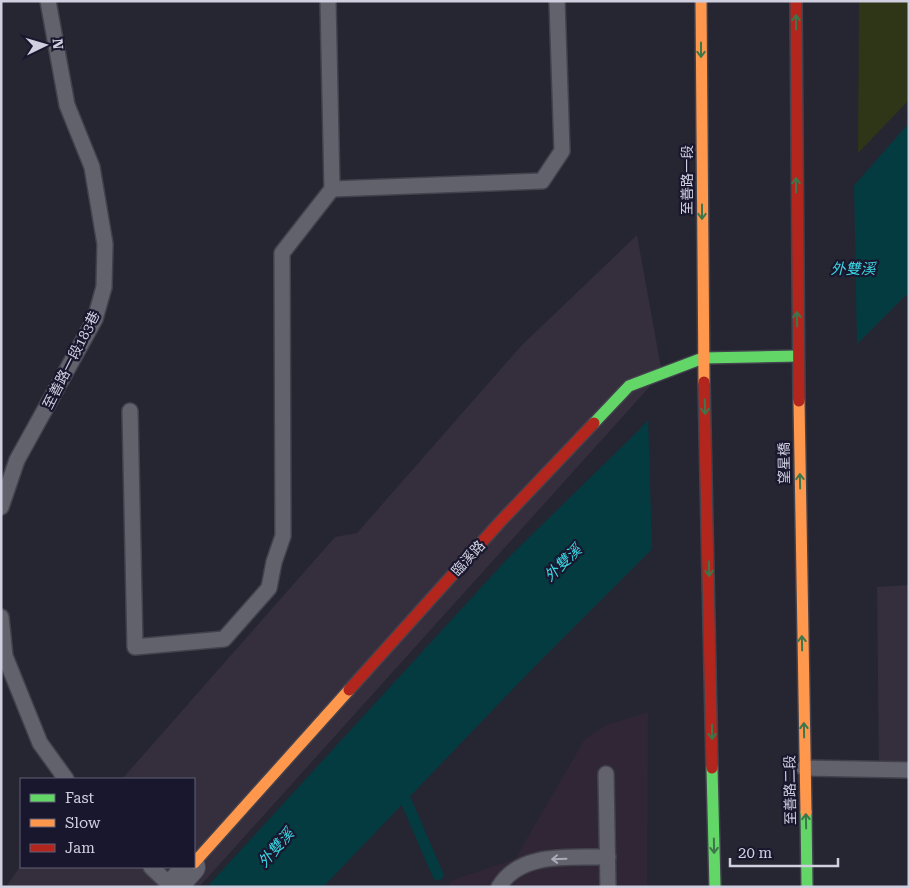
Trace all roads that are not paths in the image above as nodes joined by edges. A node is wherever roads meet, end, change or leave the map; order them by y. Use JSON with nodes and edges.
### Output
{"nodes":[{"id":1,"x":48,"y":1,"type":"edge"},
{"id":2,"x":328,"y":1,"type":"edge"},
{"id":3,"x":557,"y":1,"type":"edge"},
{"id":4,"x":701,"y":1,"type":"edge"},
{"id":5,"x":796,"y":1,"type":"edge"},
{"id":6,"x":332,"y":189,"type":"junction"},
{"id":7,"x":798,"y":356,"type":"junction"},
{"id":8,"x":704,"y":358,"type":"junction"},
{"id":9,"x":130,"y":411,"type":"dead end"},
{"id":10,"x":1,"y":507,"type":"edge"},
{"id":11,"x":1,"y":617,"type":"edge"},
{"id":12,"x":803,"y":692,"type":"joint"},
{"id":13,"x":804,"y":768,"type":"junction"},
{"id":14,"x":909,"y":770,"type":"edge"},
{"id":15,"x":606,"y":774,"type":"dead end"},
{"id":16,"x":65,"y":778,"type":"edge"},
{"id":17,"x":608,"y":857,"type":"junction"},
{"id":18,"x":195,"y":862,"type":"edge"},
{"id":19,"x":152,"y":868,"type":"edge"},
{"id":20,"x":189,"y":868,"type":"edge"},
{"id":21,"x":172,"y":887,"type":"edge"},
{"id":22,"x":500,"y":887,"type":"edge"},
{"id":23,"x":608,"y":887,"type":"edge"},
{"id":24,"x":715,"y":887,"type":"edge"},
{"id":25,"x":807,"y":887,"type":"edge"}],
"edges":[{"from":1,"to":10,"type":"lane","name":"至善路一段183巷"},
{"from":2,"to":6,"type":"lane"},
{"from":3,"to":6,"type":"lane"},
{"from":4,"to":8,"type":"main road","name":"至善路一段","one_way":true},
{"from":7,"to":5,"type":"main road","name":"望星橋","one_way":true},
{"from":6,"to":9,"type":"lane"},
{"from":7,"to":8,"type":"main road","name":"臨溪路"},
{"from":12,"to":7,"type":"main road","name":"望星橋","one_way":true},
{"from":8,"to":18,"type":"main road","name":"臨溪路"},
{"from":8,"to":24,"type":"main road","one_way":true},
{"from":11,"to":16,"type":"lane"},
{"from":13,"to":12,"type":"main road","name":"至善路二段","one_way":true},
{"from":13,"to":14,"type":"lane"},
{"from":25,"to":13,"type":"main road","name":"至善路二段","one_way":true},
{"from":15,"to":17,"type":"lane"},
{"from":17,"to":22,"type":"lane","one_way":true},
{"from":17,"to":23,"type":"lane"},
{"from":19,"to":21,"type":"lane"},
{"from":20,"to":21,"type":"street"}]}
